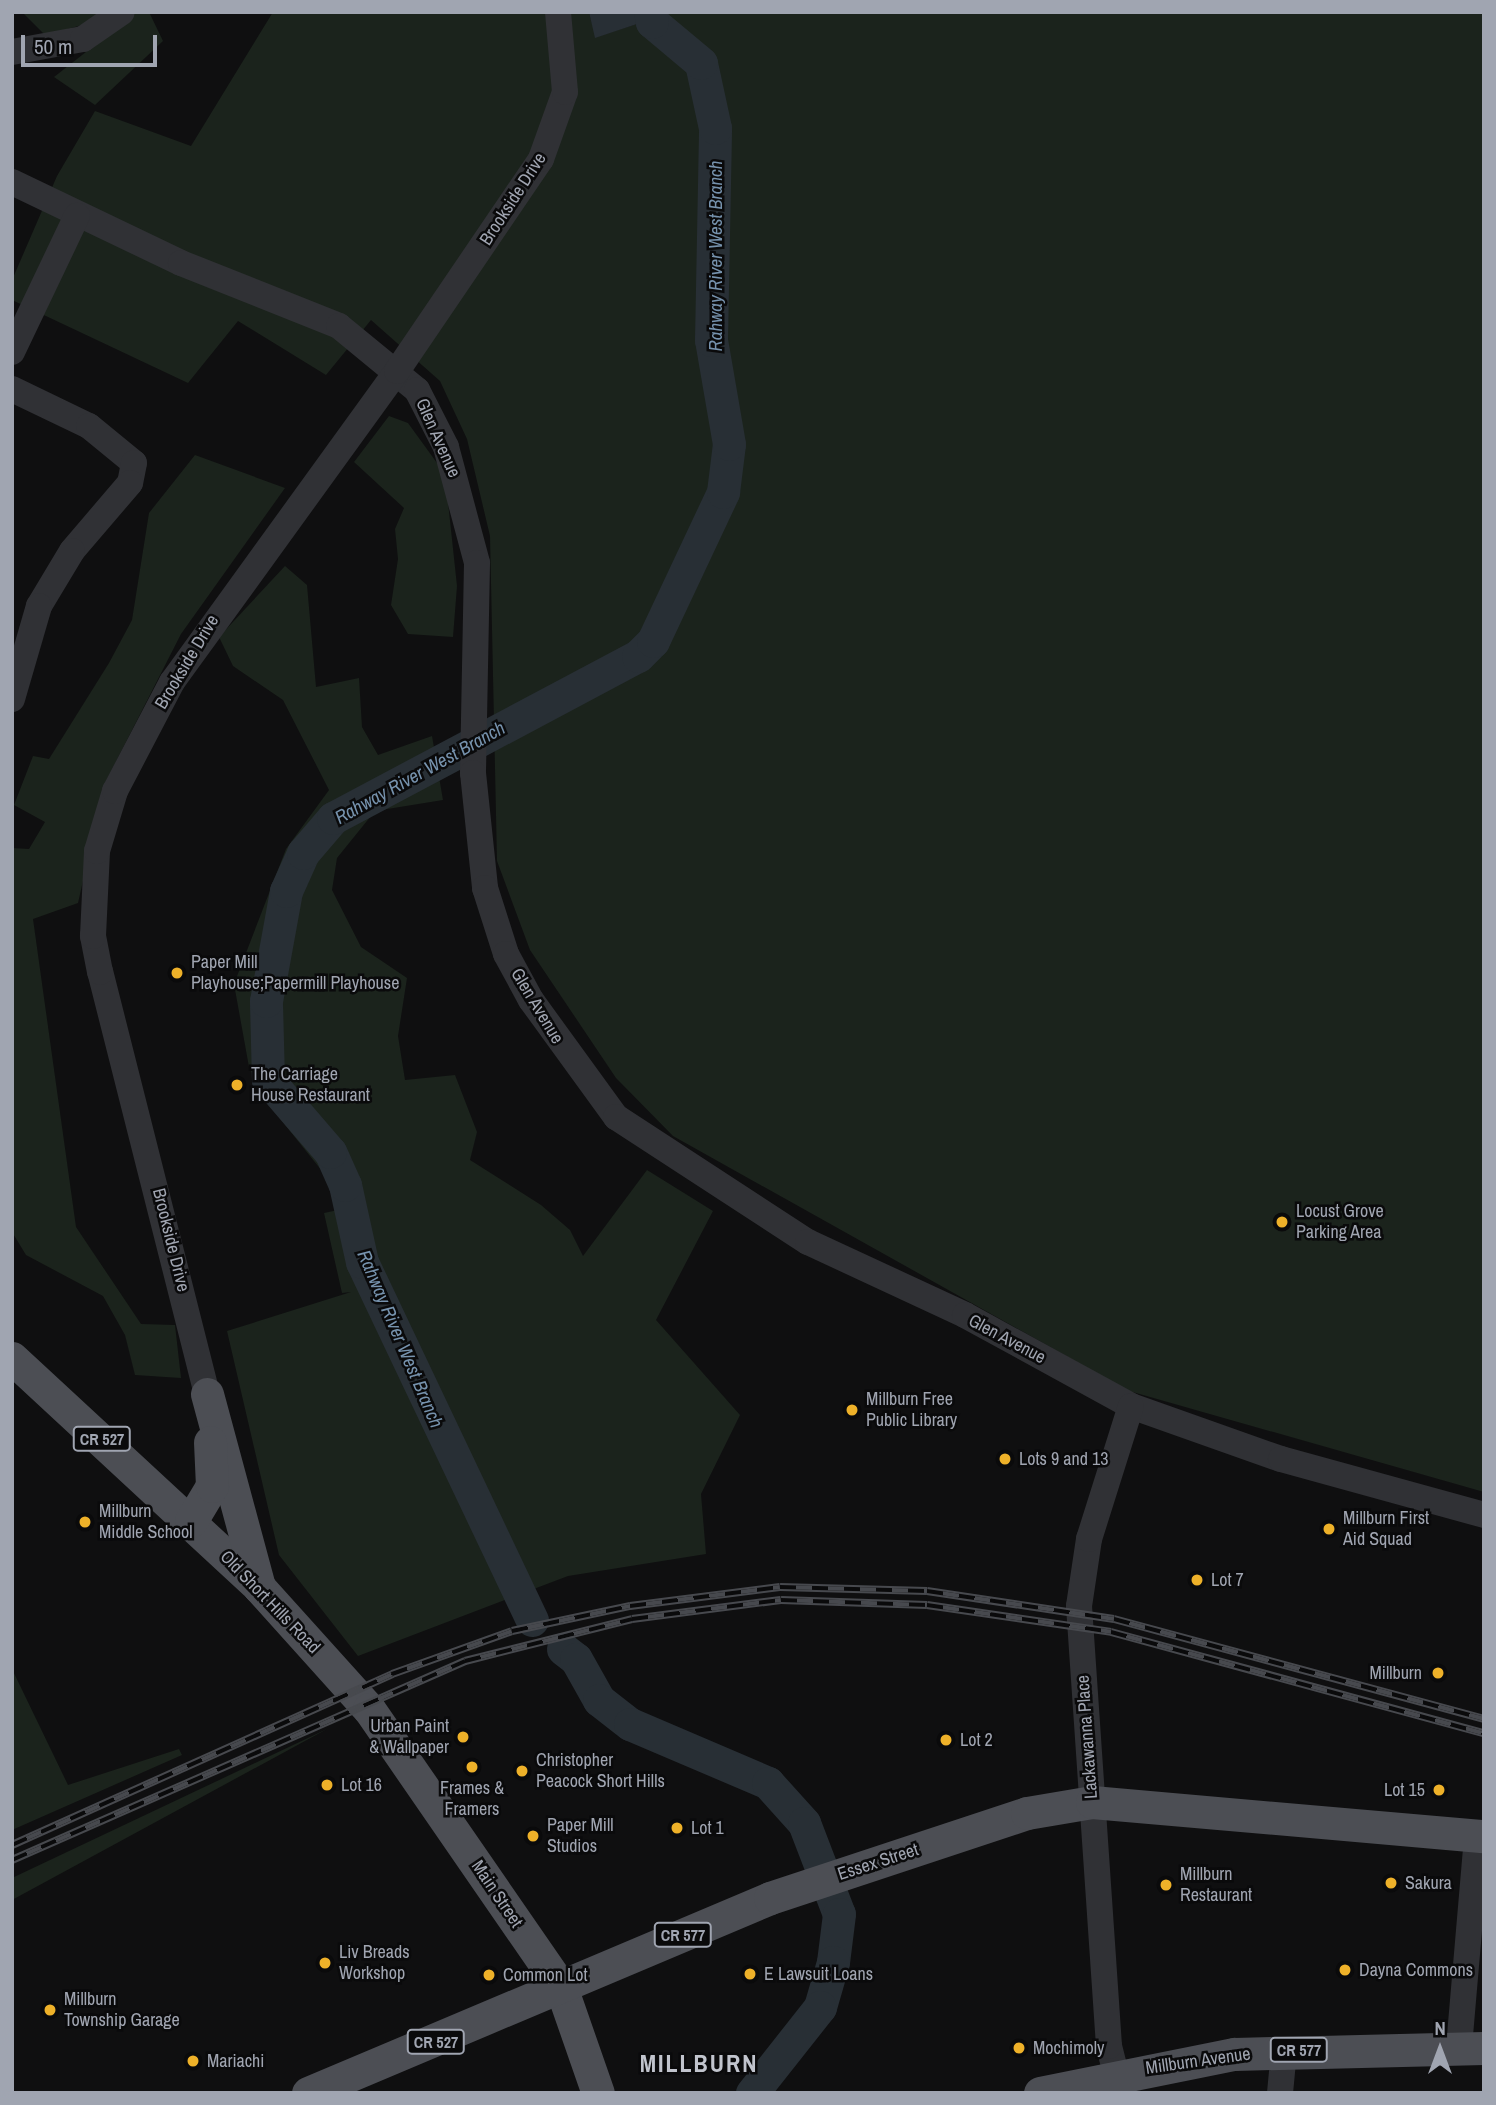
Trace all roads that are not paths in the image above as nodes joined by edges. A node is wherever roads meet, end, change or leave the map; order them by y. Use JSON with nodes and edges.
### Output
{"nodes":[{"id":1,"x":122,"y":12,"type":"edge"},
{"id":2,"x":558,"y":12,"type":"edge"},
{"id":3,"x":12,"y":52,"type":"edge"},
{"id":4,"x":12,"y":182,"type":"edge"},
{"id":5,"x":77,"y":216,"type":"junction"},
{"id":6,"x":12,"y":352,"type":"edge"},
{"id":7,"x":397,"y":371,"type":"junction"},
{"id":8,"x":12,"y":389,"type":"edge"},
{"id":9,"x":12,"y":699,"type":"edge"},
{"id":10,"x":12,"y":1358,"type":"edge"},
{"id":11,"x":207,"y":1394,"type":"junction"},
{"id":12,"x":1131,"y":1406,"type":"junction"},
{"id":13,"x":237,"y":1493,"type":"junction"},
{"id":14,"x":1484,"y":1515,"type":"edge"},
{"id":15,"x":199,"y":1529,"type":"junction"},
{"id":16,"x":260,"y":1587,"type":"junction"},
{"id":17,"x":369,"y":1709,"type":"joint"},
{"id":18,"x":1092,"y":1802,"type":"junction"},
{"id":19,"x":1480,"y":1836,"type":"edge"},
{"id":20,"x":561,"y":1987,"type":"junction"},
{"id":21,"x":1471,"y":2048,"type":"edge"},
{"id":22,"x":1284,"y":2051,"type":"junction"},
{"id":23,"x":1116,"y":2074,"type":"junction"},
{"id":24,"x":308,"y":2093,"type":"edge"},
{"id":25,"x":598,"y":2093,"type":"edge"},
{"id":26,"x":1040,"y":2093,"type":"edge"},
{"id":27,"x":1280,"y":2093,"type":"edge"}],
"edges":[{"from":1,"to":3,"type":"street"},
{"from":2,"to":7,"type":"street","name":"Brookside Drive"},
{"from":4,"to":5,"type":"street","name":"Glen Avenue"},
{"from":5,"to":6,"type":"street"},
{"from":5,"to":7,"type":"street","name":"Glen Avenue"},
{"from":7,"to":11,"type":"street","name":"Brookside Drive"},
{"from":7,"to":12,"type":"street","name":"Glen Avenue"},
{"from":8,"to":9,"type":"street"},
{"from":10,"to":15,"type":"main road","name":"Old Short Hills Road","number":"CR 527"},
{"from":11,"to":13,"type":"main road","name":"Brookside Drive"},
{"from":11,"to":15,"type":"main road","name":"Brookside Drive"},
{"from":12,"to":14,"type":"street","name":"Glen Avenue"},
{"from":12,"to":18,"type":"street","name":"Lackawanna Place"},
{"from":13,"to":15,"type":"main road"},
{"from":13,"to":16,"type":"main road","name":"Brookside Drive"},
{"from":15,"to":16,"type":"main road","name":"Old Short Hills Road","number":"CR 527"},
{"from":16,"to":17,"type":"main road","name":"Old Short Hills Road","number":"CR 527"},
{"from":17,"to":20,"type":"main road","name":"Main Street","number":"CR 527"},
{"from":18,"to":19,"type":"main road","name":"Essex Street","number":"CR 577"},
{"from":18,"to":20,"type":"main road","name":"Essex Street","number":"CR 577"},
{"from":18,"to":23,"type":"street","name":"Lackawanna Place"},
{"from":19,"to":21,"type":"street"},
{"from":20,"to":24,"type":"main road","name":"Essex Street","number":"CR 527"},
{"from":20,"to":25,"type":"main road","name":"Main Street","number":"CR 527"},
{"from":21,"to":22,"type":"main road","name":"Millburn Avenue","number":"CR 577"},
{"from":22,"to":23,"type":"main road","name":"Millburn Avenue","number":"CR 577"},
{"from":22,"to":27,"type":"street"},
{"from":23,"to":26,"type":"main road","name":"Millburn Avenue","number":"CR 577"}]}
